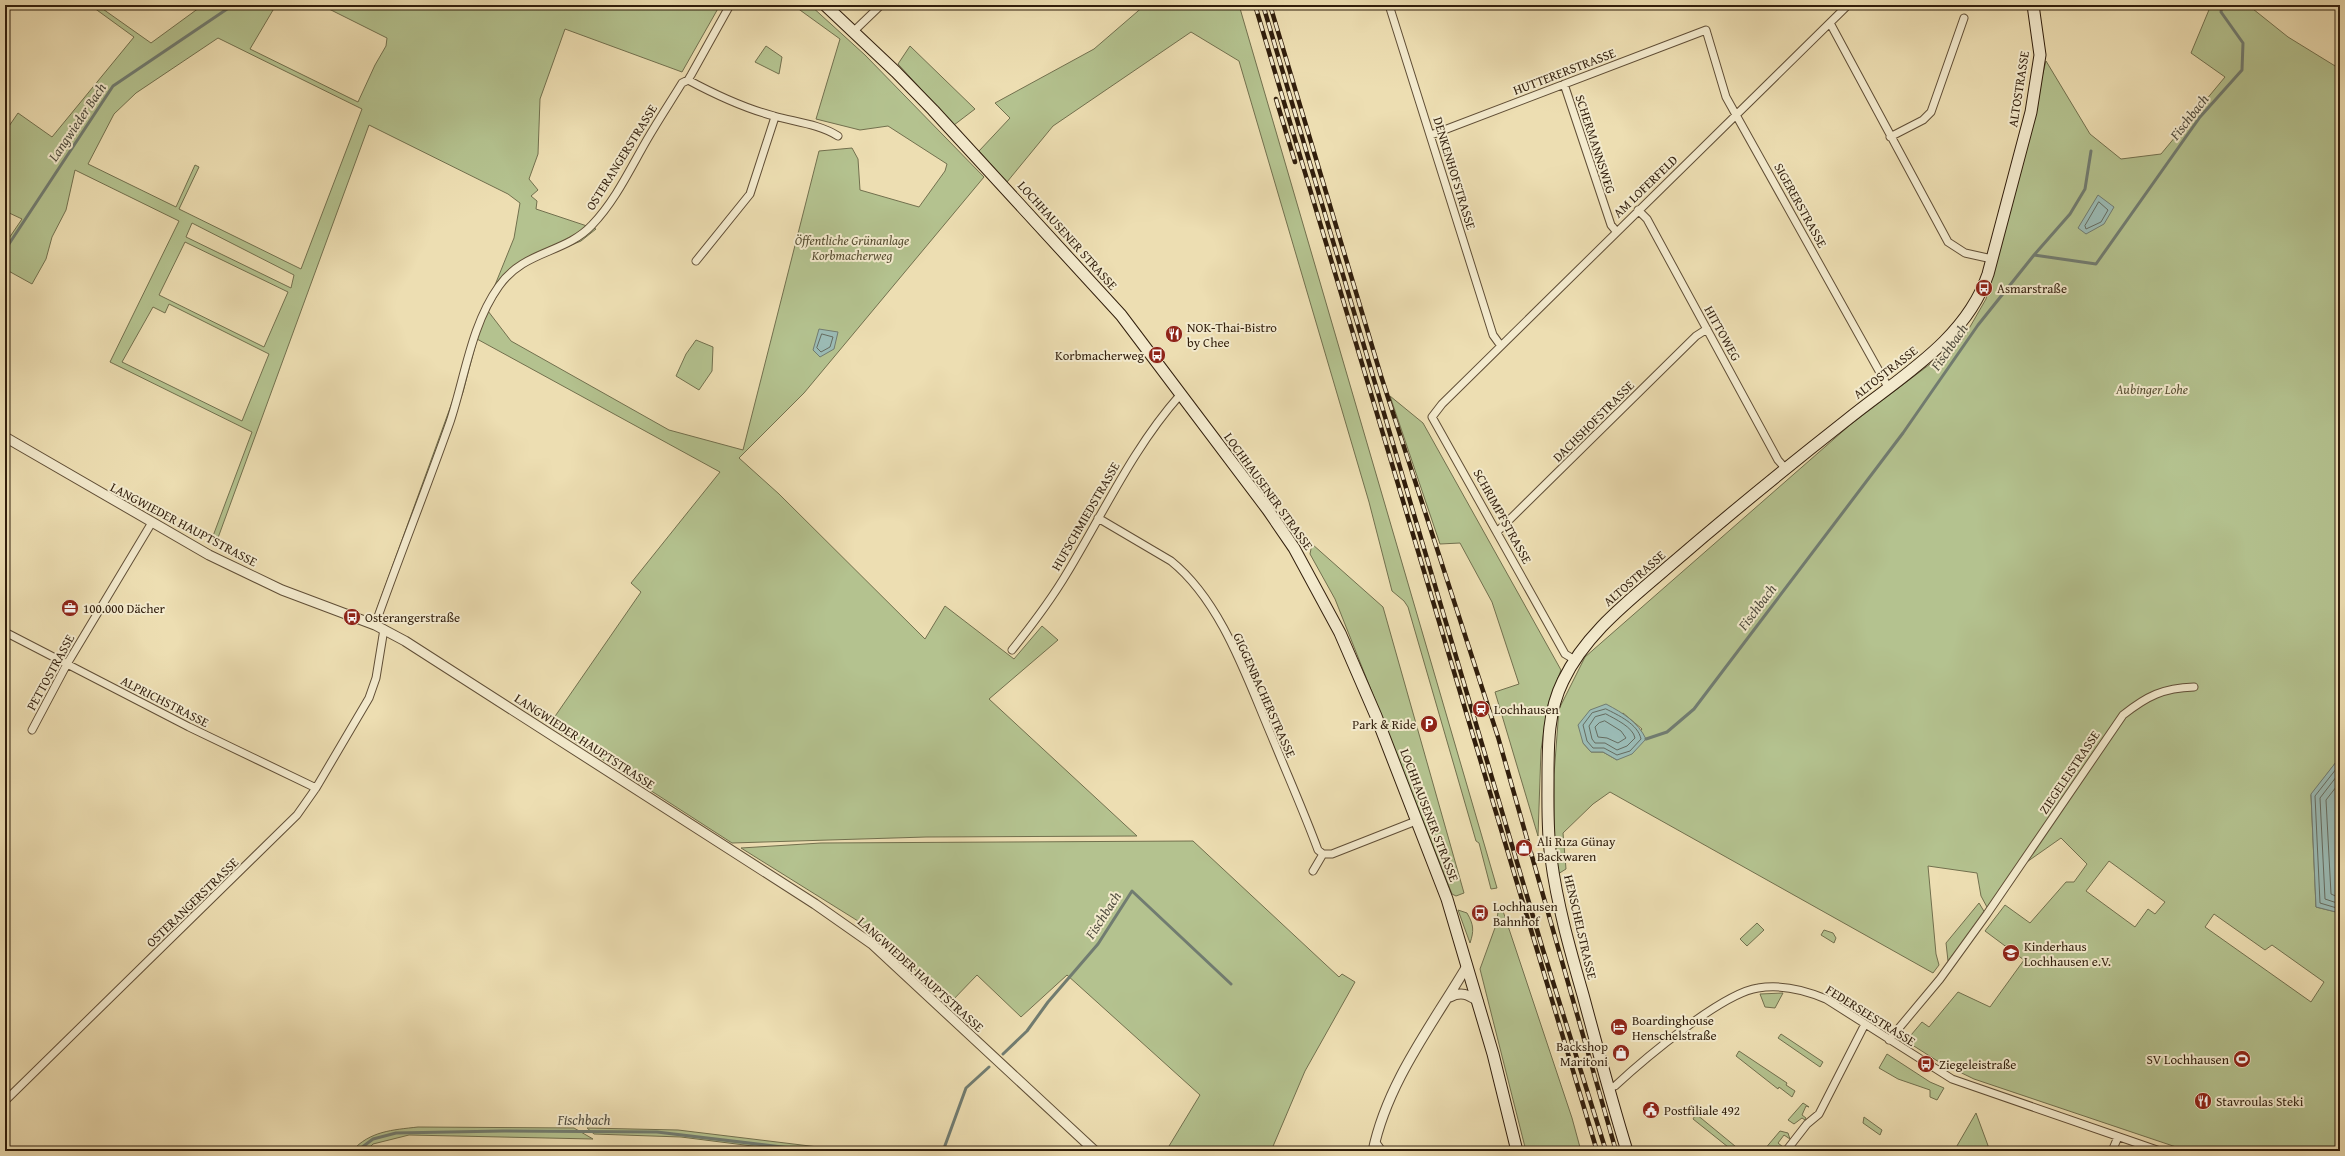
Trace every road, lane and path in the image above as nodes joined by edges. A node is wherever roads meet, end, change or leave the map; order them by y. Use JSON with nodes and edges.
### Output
{"nodes":[{"id":1,"x":730,"y":5,"type":"edge"},
{"id":2,"x":825,"y":5,"type":"edge"},
{"id":3,"x":881,"y":5,"type":"edge"},
{"id":4,"x":1388,"y":5,"type":"edge"},
{"id":5,"x":1848,"y":5,"type":"edge"},
{"id":6,"x":2033,"y":5,"type":"edge"},
{"id":7,"x":1964,"y":18,"type":"dead end"},
{"id":8,"x":1830,"y":23,"type":"junction"},
{"id":9,"x":1706,"y":30,"type":"joint"},
{"id":10,"x":854,"y":31,"type":"junction"},
{"id":11,"x":688,"y":80,"type":"junction"},
{"id":12,"x":1564,"y":84,"type":"junction"},
{"id":13,"x":1736,"y":115,"type":"junction"},
{"id":14,"x":775,"y":117,"type":"junction"},
{"id":15,"x":1431,"y":135,"type":"junction"},
{"id":16,"x":838,"y":136,"type":"dead end"},
{"id":17,"x":1890,"y":138,"type":"junction"},
{"id":18,"x":1638,"y":210,"type":"junction"},
{"id":19,"x":1616,"y":231,"type":"junction"},
{"id":20,"x":1992,"y":259,"type":"junction"},
{"id":21,"x":696,"y":261,"type":"dead end"},
{"id":22,"x":1707,"y":329,"type":"junction"},
{"id":23,"x":1500,"y":346,"type":"junction"},
{"id":24,"x":1461,"y":386,"type":"joint"},
{"id":25,"x":1888,"y":387,"type":"junction"},
{"id":26,"x":1180,"y":395,"type":"junction"},
{"id":27,"x":5,"y":437,"type":"edge"},
{"id":28,"x":1785,"y":468,"type":"junction"},
{"id":29,"x":1098,"y":518,"type":"junction"},
{"id":30,"x":151,"y":524,"type":"junction"},
{"id":31,"x":1498,"y":532,"type":"junction"},
{"id":32,"x":375,"y":625,"type":"junction"},
{"id":33,"x":384,"y":629,"type":"junction"},
{"id":34,"x":5,"y":632,"type":"edge"},
{"id":35,"x":1012,"y":650,"type":"dead end"},
{"id":36,"x":1575,"y":660,"type":"junction"},
{"id":37,"x":66,"y":664,"type":"junction"},
{"id":38,"x":2194,"y":687,"type":"dead end"},
{"id":39,"x":32,"y":730,"type":"dead end"},
{"id":40,"x":316,"y":788,"type":"junction"},
{"id":41,"x":1416,"y":821,"type":"junction"},
{"id":42,"x":1323,"y":854,"type":"junction"},
{"id":43,"x":1313,"y":871,"type":"dead end"},
{"id":44,"x":1467,"y":966,"type":"junction"},
{"id":45,"x":1450,"y":997,"type":"junction"},
{"id":46,"x":1478,"y":1001,"type":"junction"},
{"id":47,"x":1865,"y":1024,"type":"junction"},
{"id":48,"x":1889,"y":1040,"type":"junction"},
{"id":49,"x":1608,"y":1088,"type":"junction"},
{"id":50,"x":5,"y":1101,"type":"edge"},
{"id":51,"x":2118,"y":1137,"type":"junction"},
{"id":52,"x":1375,"y":1141,"type":"junction"},
{"id":53,"x":1095,"y":1151,"type":"edge"},
{"id":54,"x":1373,"y":1151,"type":"edge"},
{"id":55,"x":1382,"y":1151,"type":"edge"},
{"id":56,"x":1517,"y":1151,"type":"edge"},
{"id":57,"x":1627,"y":1151,"type":"edge"},
{"id":58,"x":1786,"y":1151,"type":"edge"},
{"id":59,"x":2112,"y":1151,"type":"edge"},
{"id":60,"x":2160,"y":1151,"type":"edge"}],
"edges":[{"from":1,"to":11,"type":"street","name":"OSTERANGERSTRASSE"},
{"from":2,"to":10,"type":"main road","name":"LOCHHAUSENER STRASSE"},
{"from":3,"to":10,"type":"street"},
{"from":4,"to":15,"type":"street","name":"DENKENHOFSTRASSE"},
{"from":5,"to":8,"type":"street","name":"AM LOFERFELD"},
{"from":6,"to":20,"type":"main road","name":"ALTOSTRASSE"},
{"from":7,"to":17,"type":"street"},
{"from":8,"to":13,"type":"street","name":"AM LOFERFELD"},
{"from":8,"to":17,"type":"street"},
{"from":9,"to":12,"type":"street","name":"HUTTERERSTRASSE"},
{"from":9,"to":13,"type":"street","name":"SIGERERSTRASSE"},
{"from":10,"to":26,"type":"main road","name":"LOCHHAUSENER STRASSE"},
{"from":11,"to":14,"type":"street"},
{"from":11,"to":32,"type":"street","name":"OSTERANGERSTRASSE"},
{"from":12,"to":15,"type":"street","name":"HUTTERERSTRASSE"},
{"from":12,"to":19,"type":"street","name":"SCHERMANNSWEG"},
{"from":13,"to":18,"type":"street","name":"AM LOFERFELD"},
{"from":13,"to":25,"type":"street","name":"SIGERERSTRASSE"},
{"from":14,"to":16,"type":"street"},
{"from":14,"to":21,"type":"street"},
{"from":15,"to":23,"type":"street","name":"DENKENHOFSTRASSE"},
{"from":17,"to":20,"type":"street"},
{"from":18,"to":19,"type":"street","name":"AM LOFERFELD"},
{"from":18,"to":22,"type":"street","name":"HITTOWEG"},
{"from":19,"to":23,"type":"street","name":"AM LOFERFELD"},
{"from":20,"to":25,"type":"main road","name":"ALTOSTRASSE"},
{"from":22,"to":28,"type":"street","name":"HITTOWEG"},
{"from":22,"to":31,"type":"street","name":"DACHSHOFSTRASSE"},
{"from":23,"to":24,"type":"street","name":"AM LOFERFELD"},
{"from":24,"to":31,"type":"street","name":"SCHRIMPFSTRASSE"},
{"from":25,"to":28,"type":"main road","name":"ALTOSTRASSE"},
{"from":26,"to":29,"type":"street","name":"HUFSCHMIEDSTRASSE"},
{"from":26,"to":41,"type":"main road","name":"LOCHHAUSENER STRASSE"},
{"from":27,"to":30,"type":"street","name":"LANGWIEDER HAUPTSTRASSE"},
{"from":28,"to":36,"type":"main road","name":"ALTOSTRASSE"},
{"from":29,"to":35,"type":"street","name":"HUFSCHMIEDSTRASSE"},
{"from":29,"to":42,"type":"street","name":"GIGGENBACHERSTRASSE"},
{"from":30,"to":32,"type":"street","name":"LANGWIEDER HAUPTSTRASSE"},
{"from":30,"to":37,"type":"street","name":"PETTOSTRASSE"},
{"from":31,"to":36,"type":"street","name":"SCHRIMPFSTRASSE"},
{"from":32,"to":33,"type":"street","name":"LANGWIEDER HAUPTSTRASSE"},
{"from":33,"to":40,"type":"street","name":"OSTERANGERSTRASSE"},
{"from":33,"to":53,"type":"street","name":"LANGWIEDER HAUPTSTRASSE"},
{"from":34,"to":37,"type":"street","name":"ALPRICHSTRASSE"},
{"from":36,"to":49,"type":"main road","name":"HENSCHELSTRASSE"},
{"from":37,"to":39,"type":"street","name":"PETTOSTRASSE"},
{"from":37,"to":40,"type":"street","name":"ALPRICHSTRASSE"},
{"from":38,"to":48,"type":"street","name":"ZIEGELEISTRASSE"},
{"from":40,"to":50,"type":"street","name":"OSTERANGERSTRASSE"},
{"from":41,"to":42,"type":"street"},
{"from":41,"to":44,"type":"main road","name":"LOCHHAUSENER STRASSE"},
{"from":42,"to":43,"type":"street"},
{"from":44,"to":45,"type":"street"},
{"from":44,"to":46,"type":"main road","name":"LOCHHAUSENER STRASSE"},
{"from":45,"to":46,"type":"street"},
{"from":45,"to":52,"type":"street"},
{"from":46,"to":56,"type":"main road","name":"LOCHHAUSENER STRASSE"},
{"from":47,"to":48,"type":"street","name":"FEDERSEESTRASSE"},
{"from":47,"to":49,"type":"street","name":"FEDERSEESTRASSE"},
{"from":47,"to":58,"type":"street"},
{"from":48,"to":51,"type":"street","name":"FEDERSEESTRASSE"},
{"from":49,"to":57,"type":"main road","name":"HENSCHELSTRASSE"},
{"from":51,"to":59,"type":"street"},
{"from":51,"to":60,"type":"street","name":"FEDERSEESTRASSE"},
{"from":52,"to":54,"type":"street"},
{"from":52,"to":55,"type":"street"}]}
